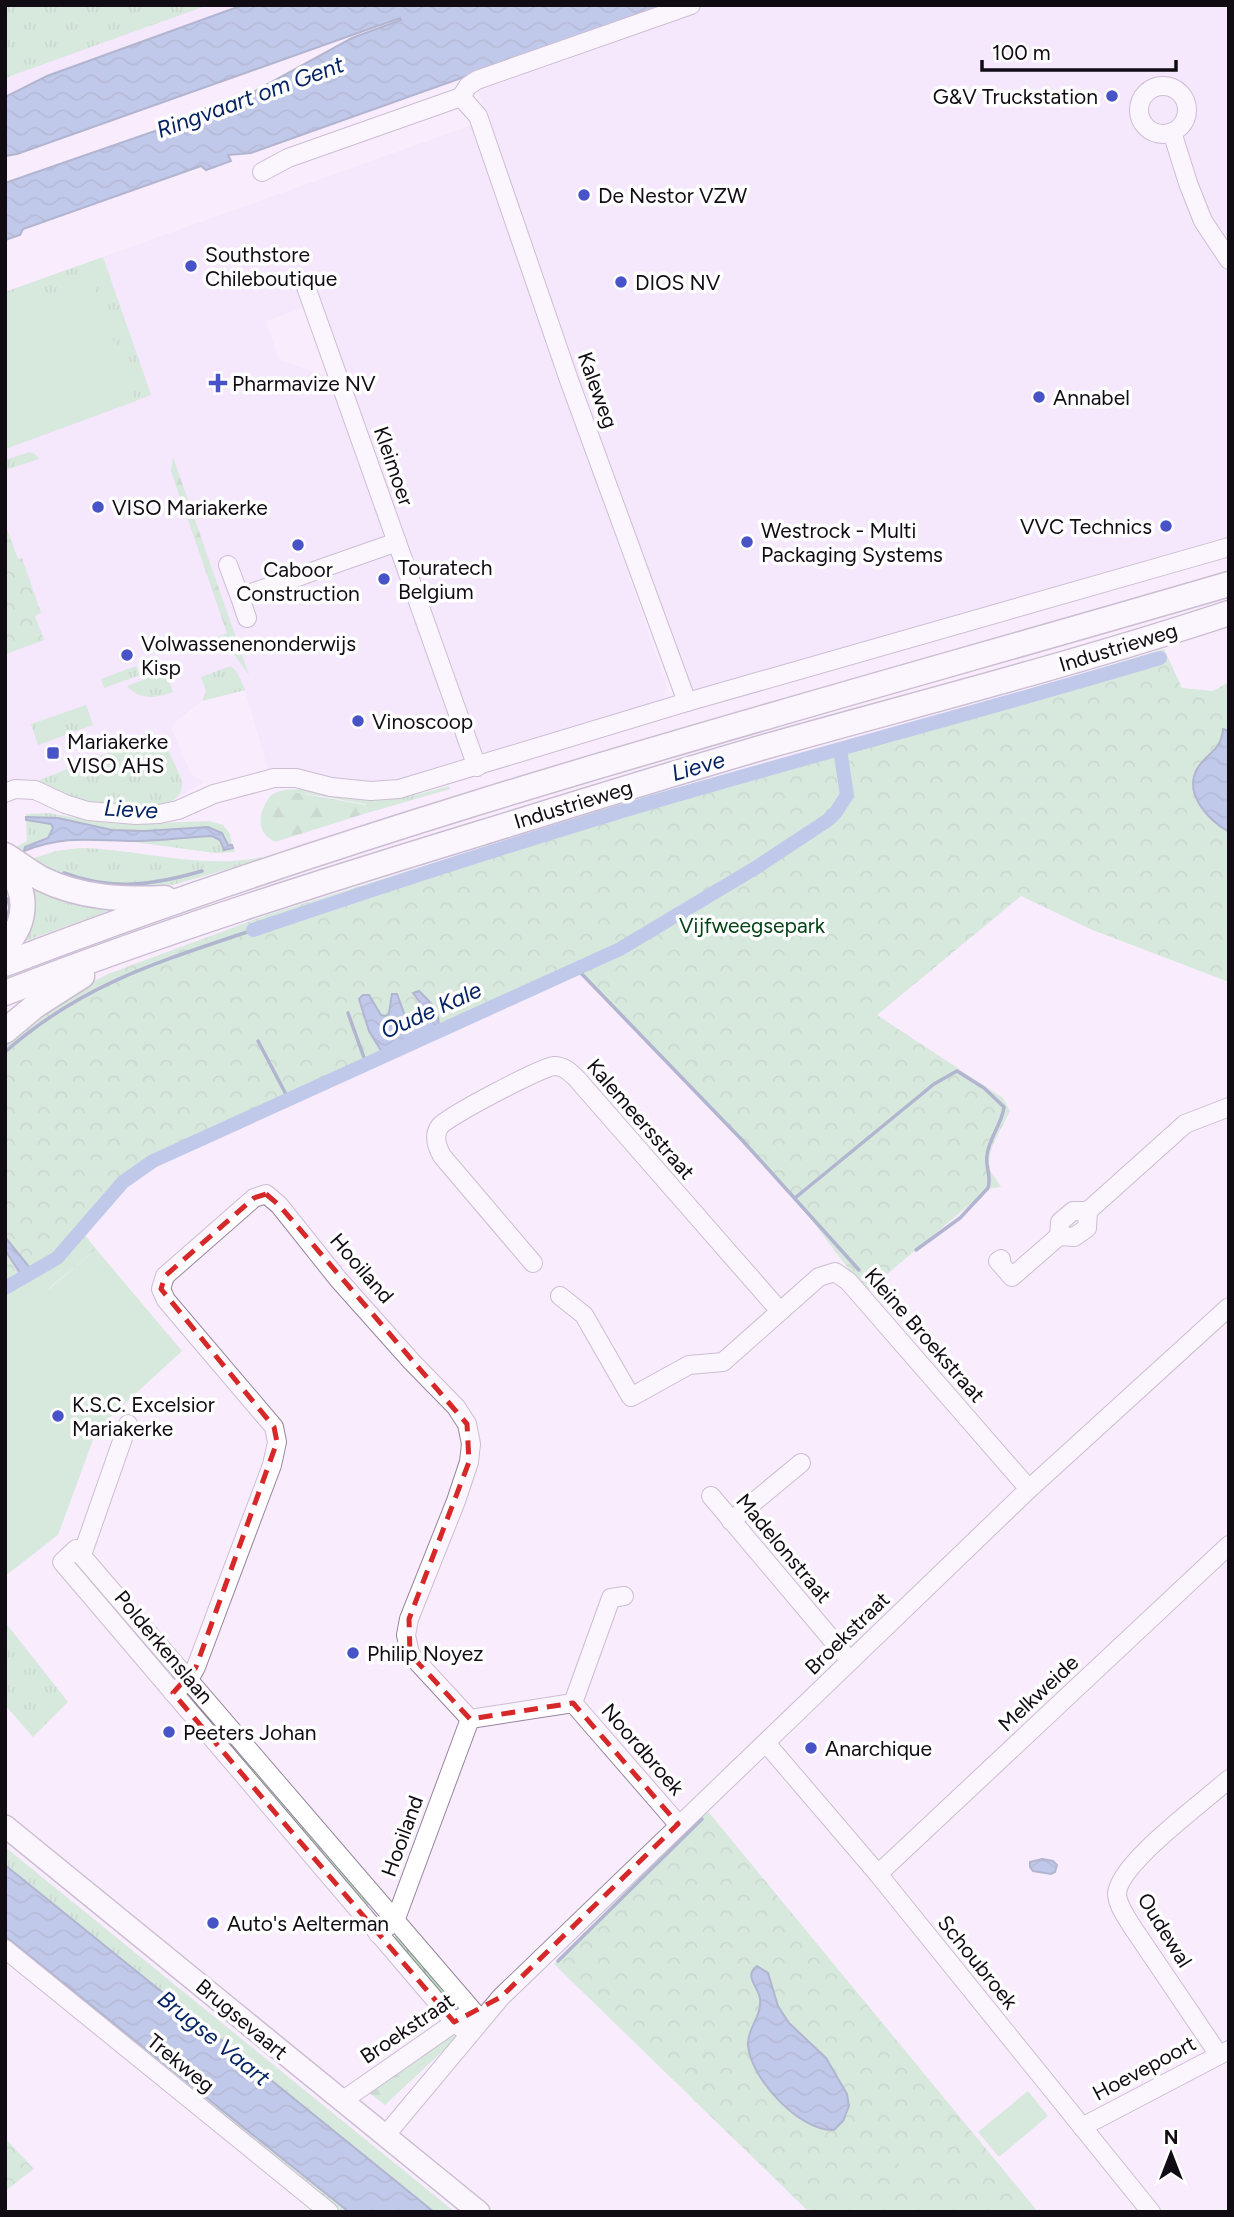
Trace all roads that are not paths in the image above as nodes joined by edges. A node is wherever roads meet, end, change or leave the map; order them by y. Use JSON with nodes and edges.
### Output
{"nodes":[{"id":1,"x":691,"y":5,"type":"edge"},
{"id":2,"x":461,"y":97,"type":"junction"},
{"id":3,"x":1172,"y":132,"type":"dead end"},
{"id":4,"x":262,"y":172,"type":"dead end"},
{"id":5,"x":1229,"y":260,"type":"edge"},
{"id":6,"x":306,"y":287,"type":"dead end"},
{"id":7,"x":397,"y":542,"type":"junction"},
{"id":8,"x":1229,"y":547,"type":"edge"},
{"id":9,"x":228,"y":565,"type":"dead end"},
{"id":10,"x":1229,"y":584,"type":"edge"},
{"id":11,"x":240,"y":597,"type":"junction"},
{"id":12,"x":1229,"y":612,"type":"edge"},
{"id":13,"x":247,"y":618,"type":"dead end"},
{"id":14,"x":687,"y":702,"type":"junction"},
{"id":15,"x":477,"y":767,"type":"junction"},
{"id":16,"x":5,"y":793,"type":"edge"},
{"id":17,"x":5,"y":855,"type":"edge"},
{"id":18,"x":5,"y":867,"type":"edge"},
{"id":19,"x":187,"y":897,"type":"junction"},
{"id":20,"x":5,"y":946,"type":"edge"},
{"id":21,"x":131,"y":946,"type":"junction"},
{"id":22,"x":5,"y":964,"type":"edge"},
{"id":23,"x":5,"y":993,"type":"edge"},
{"id":24,"x":5,"y":1031,"type":"edge"},
{"id":25,"x":1229,"y":1107,"type":"edge"},
{"id":26,"x":1001,"y":1259,"type":"dead end"},
{"id":27,"x":533,"y":1263,"type":"dead end"},
{"id":28,"x":560,"y":1296,"type":"dead end"},
{"id":29,"x":1229,"y":1307,"type":"edge"},
{"id":30,"x":779,"y":1310,"type":"junction"},
{"id":31,"x":128,"y":1424,"type":"dead end"},
{"id":32,"x":801,"y":1464,"type":"dead end"},
{"id":33,"x":1029,"y":1489,"type":"junction"},
{"id":34,"x":711,"y":1496,"type":"dead end"},
{"id":35,"x":731,"y":1521,"type":"junction"},
{"id":36,"x":1229,"y":1545,"type":"edge"},
{"id":37,"x":82,"y":1555,"type":"junction"},
{"id":38,"x":613,"y":1594,"type":"dead end"},
{"id":39,"x":850,"y":1661,"type":"junction"},
{"id":40,"x":189,"y":1680,"type":"junction"},
{"id":41,"x":173,"y":1693,"type":"junction"},
{"id":42,"x":573,"y":1703,"type":"junction"},
{"id":43,"x":470,"y":1719,"type":"junction"},
{"id":44,"x":766,"y":1743,"type":"junction"},
{"id":45,"x":1229,"y":1779,"type":"edge"},
{"id":46,"x":678,"y":1824,"type":"junction"},
{"id":47,"x":5,"y":1826,"type":"edge"},
{"id":48,"x":878,"y":1874,"type":"junction"},
{"id":49,"x":395,"y":1921,"type":"junction"},
{"id":50,"x":378,"y":1934,"type":"junction"},
{"id":51,"x":5,"y":1949,"type":"edge"},
{"id":52,"x":477,"y":2015,"type":"junction"},
{"id":53,"x":454,"y":2022,"type":"junction"},
{"id":54,"x":469,"y":2034,"type":"junction"},
{"id":55,"x":1224,"y":2052,"type":"edge"},
{"id":56,"x":342,"y":2101,"type":"junction"},
{"id":57,"x":1082,"y":2127,"type":"junction"},
{"id":58,"x":385,"y":2136,"type":"junction"},
{"id":59,"x":317,"y":2209,"type":"edge"},
{"id":60,"x":479,"y":2212,"type":"edge"},
{"id":61,"x":1151,"y":2212,"type":"edge"}],
"edges":[{"from":1,"to":2,"type":"street"},
{"from":2,"to":4,"type":"street"},
{"from":2,"to":14,"type":"street","name":"Kaleweg"},
{"from":3,"to":5,"type":"street"},
{"from":6,"to":7,"type":"street","name":"Kleimoer"},
{"from":7,"to":11,"type":"street"},
{"from":7,"to":15,"type":"street","name":"Kleimoer"},
{"from":8,"to":14,"type":"street"},
{"from":9,"to":11,"type":"street"},
{"from":10,"to":19,"type":"highway","name":"Industrieweg"},
{"from":11,"to":13,"type":"street"},
{"from":12,"to":21,"type":"highway","name":"Industrieweg"},
{"from":14,"to":15,"type":"street"},
{"from":15,"to":16,"type":"street"},
{"from":17,"to":19,"type":"highway"},
{"from":18,"to":20,"type":"highway"},
{"from":19,"to":22,"type":"highway","name":"Industrieweg"},
{"from":21,"to":23,"type":"highway","name":"Industrieweg"},
{"from":21,"to":24,"type":"highway"},
{"from":25,"to":26,"type":"street"},
{"from":27,"to":30,"type":"street","name":"Kalemeersstraat"},
{"from":28,"to":30,"type":"street","name":"Kleine Broekstraat"},
{"from":29,"to":33,"type":"street","name":"Broekstraat"},
{"from":30,"to":33,"type":"street","name":"Kleine Broekstraat"},
{"from":31,"to":37,"type":"street"},
{"from":32,"to":35,"type":"street"},
{"from":33,"to":39,"type":"street","name":"Broekstraat"},
{"from":34,"to":35,"type":"street","name":"Madelonstraat"},
{"from":35,"to":39,"type":"street","name":"Madelonstraat"},
{"from":36,"to":48,"type":"street","name":"Melkweide"},
{"from":37,"to":40,"type":"street","name":"Polderkenslaan"},
{"from":37,"to":41,"type":"street","name":"Polderkenslaan"},
{"from":38,"to":42,"type":"street","name":"Noordbroek"},
{"from":39,"to":44,"type":"street","name":"Broekstraat"},
{"from":40,"to":41,"type":"street","name":"Hooiland"},
{"from":40,"to":43,"type":"street","name":"Hooiland"},
{"from":40,"to":49,"type":"street","name":"Polderkenslaan"},
{"from":41,"to":50,"type":"street","name":"Polderkenslaan"},
{"from":42,"to":43,"type":"street","name":"Noordbroek"},
{"from":42,"to":46,"type":"street","name":"Noordbroek"},
{"from":43,"to":49,"type":"street","name":"Hooiland"},
{"from":44,"to":46,"type":"street","name":"Broekstraat"},
{"from":44,"to":48,"type":"street","name":"Schoubroek"},
{"from":45,"to":55,"type":"street","name":"Oudewal"},
{"from":46,"to":52,"type":"street","name":"Broekstraat"},
{"from":47,"to":56,"type":"main road","name":"Brugsevaart"},
{"from":48,"to":57,"type":"street","name":"Schoubroek"},
{"from":49,"to":50,"type":"street"},
{"from":49,"to":52,"type":"street","name":"Polderkenslaan"},
{"from":50,"to":53,"type":"street","name":"Polderkenslaan"},
{"from":51,"to":59,"type":"street","name":"Trekweg"},
{"from":52,"to":53,"type":"street","name":"Broekstraat"},
{"from":52,"to":54,"type":"street","name":"Broekstraat"},
{"from":53,"to":54,"type":"street","name":"Polderkenslaan"},
{"from":53,"to":56,"type":"street","name":"Broekstraat"},
{"from":54,"to":58,"type":"street","name":"Broekstraat"},
{"from":55,"to":57,"type":"street","name":"Hoevepoort"},
{"from":56,"to":58,"type":"main road","name":"Brugsevaart"},
{"from":57,"to":61,"type":"street","name":"Schoubroek"},
{"from":58,"to":60,"type":"main road","name":"Brugsevaart"}]}
